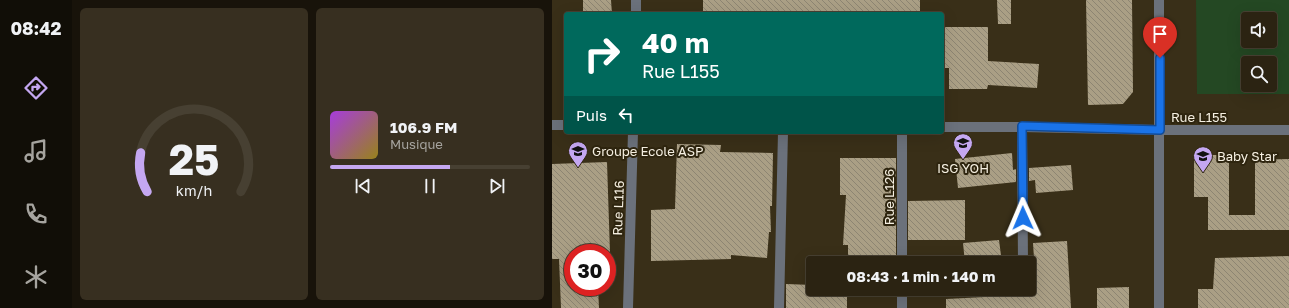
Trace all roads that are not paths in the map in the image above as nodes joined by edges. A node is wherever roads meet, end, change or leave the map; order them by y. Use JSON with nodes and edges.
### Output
{"nodes":[{"id":1,"x":636,"y":0,"type":"edge"},
{"id":2,"x":1160,"y":0,"type":"edge"},
{"id":3,"x":636,"y":12,"type":"edge"},
{"id":4,"x":552,"y":125,"type":"edge"},
{"id":5,"x":564,"y":125,"type":"edge"},
{"id":6,"x":1022,"y":126,"type":"junction"},
{"id":7,"x":944,"y":127,"type":"edge"},
{"id":8,"x":1160,"y":130,"type":"junction"},
{"id":9,"x":1289,"y":130,"type":"edge"},
{"id":10,"x":633,"y":134,"type":"edge"},
{"id":11,"x":783,"y":134,"type":"edge"},
{"id":12,"x":902,"y":134,"type":"edge"},
{"id":13,"x":902,"y":256,"type":"edge"},
{"id":14,"x":1023,"y":256,"type":"edge"},
{"id":15,"x":902,"y":296,"type":"edge"},
{"id":16,"x":628,"y":308,"type":"edge"},
{"id":17,"x":778,"y":308,"type":"edge"},
{"id":18,"x":902,"y":308,"type":"edge"},
{"id":19,"x":1159,"y":308,"type":"edge"}],
"edges":[{"from":1,"to":3,"type":"street"},
{"from":2,"to":8,"type":"street"},
{"from":4,"to":5,"type":"street"},
{"from":6,"to":7,"type":"street","name":"Rue L155"},
{"from":6,"to":8,"type":"street","name":"Rue L155"},
{"from":6,"to":14,"type":"street"},
{"from":8,"to":9,"type":"street","name":"Rue L155"},
{"from":8,"to":19,"type":"street"},
{"from":10,"to":16,"type":"street","name":"Rue L116"},
{"from":11,"to":17,"type":"street"},
{"from":12,"to":13,"type":"street","name":"Rue L126"},
{"from":15,"to":18,"type":"street"}]}
